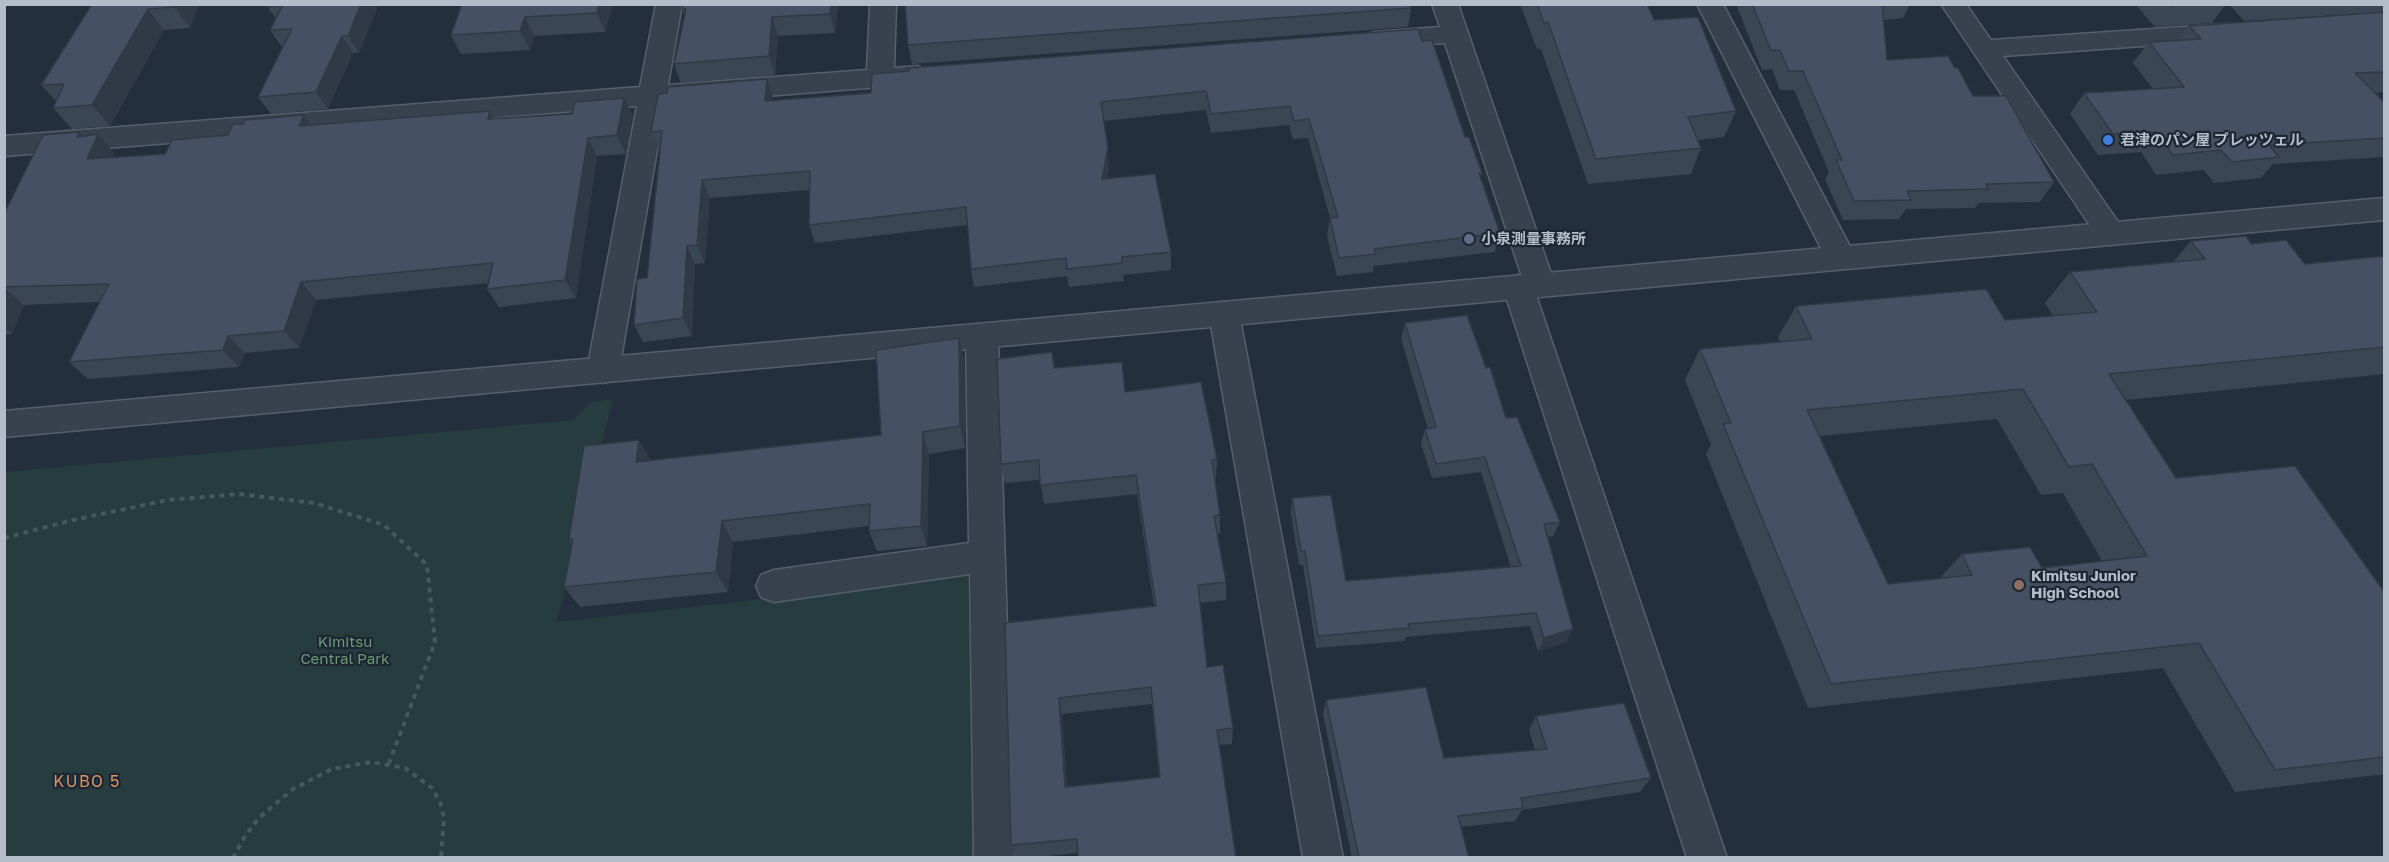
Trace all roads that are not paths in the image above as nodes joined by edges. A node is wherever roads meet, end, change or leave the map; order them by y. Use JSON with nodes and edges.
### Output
{"nodes":[{"id":1,"x":669,"y":4,"type":"edge"},
{"id":2,"x":883,"y":4,"type":"edge"},
{"id":3,"x":1445,"y":4,"type":"edge"},
{"id":4,"x":1710,"y":4,"type":"edge"},
{"id":5,"x":1953,"y":4,"type":"edge"},
{"id":6,"x":2218,"y":11,"type":"dead end"},
{"id":7,"x":1455,"y":33,"type":"junction"},
{"id":8,"x":1349,"y":42,"type":"edge"},
{"id":9,"x":1984,"y":49,"type":"junction"},
{"id":10,"x":939,"y":73,"type":"edge"},
{"id":11,"x":880,"y":78,"type":"junction"},
{"id":12,"x":653,"y":96,"type":"junction"},
{"id":13,"x":4,"y":146,"type":"edge"},
{"id":14,"x":2385,"y":209,"type":"edge"},
{"id":15,"x":2111,"y":234,"type":"junction"},
{"id":16,"x":1841,"y":258,"type":"junction"},
{"id":17,"x":1529,"y":286,"type":"junction"},
{"id":18,"x":1224,"y":314,"type":"junction"},
{"id":19,"x":982,"y":336,"type":"junction"},
{"id":20,"x":603,"y":370,"type":"junction"},
{"id":21,"x":4,"y":424,"type":"edge"},
{"id":22,"x":988,"y":556,"type":"junction"},
{"id":23,"x":774,"y":586,"type":"dead end"},
{"id":24,"x":994,"y":858,"type":"edge"},
{"id":25,"x":1323,"y":858,"type":"edge"},
{"id":26,"x":1707,"y":858,"type":"edge"}],
"edges":[{"from":1,"to":12,"type":"street"},
{"from":2,"to":11,"type":"street"},
{"from":3,"to":7,"type":"street"},
{"from":4,"to":16,"type":"street"},
{"from":5,"to":9,"type":"street"},
{"from":6,"to":9,"type":"street"},
{"from":7,"to":8,"type":"street"},
{"from":7,"to":17,"type":"street"},
{"from":9,"to":15,"type":"street"},
{"from":10,"to":11,"type":"street"},
{"from":11,"to":12,"type":"street"},
{"from":12,"to":13,"type":"street"},
{"from":12,"to":20,"type":"street"},
{"from":14,"to":15,"type":"street"},
{"from":15,"to":16,"type":"street"},
{"from":16,"to":17,"type":"street"},
{"from":17,"to":18,"type":"street"},
{"from":17,"to":26,"type":"street"},
{"from":18,"to":19,"type":"street"},
{"from":18,"to":25,"type":"street"},
{"from":19,"to":20,"type":"street"},
{"from":19,"to":22,"type":"street"},
{"from":20,"to":21,"type":"street"},
{"from":22,"to":23,"type":"street"},
{"from":22,"to":24,"type":"street"}]}
